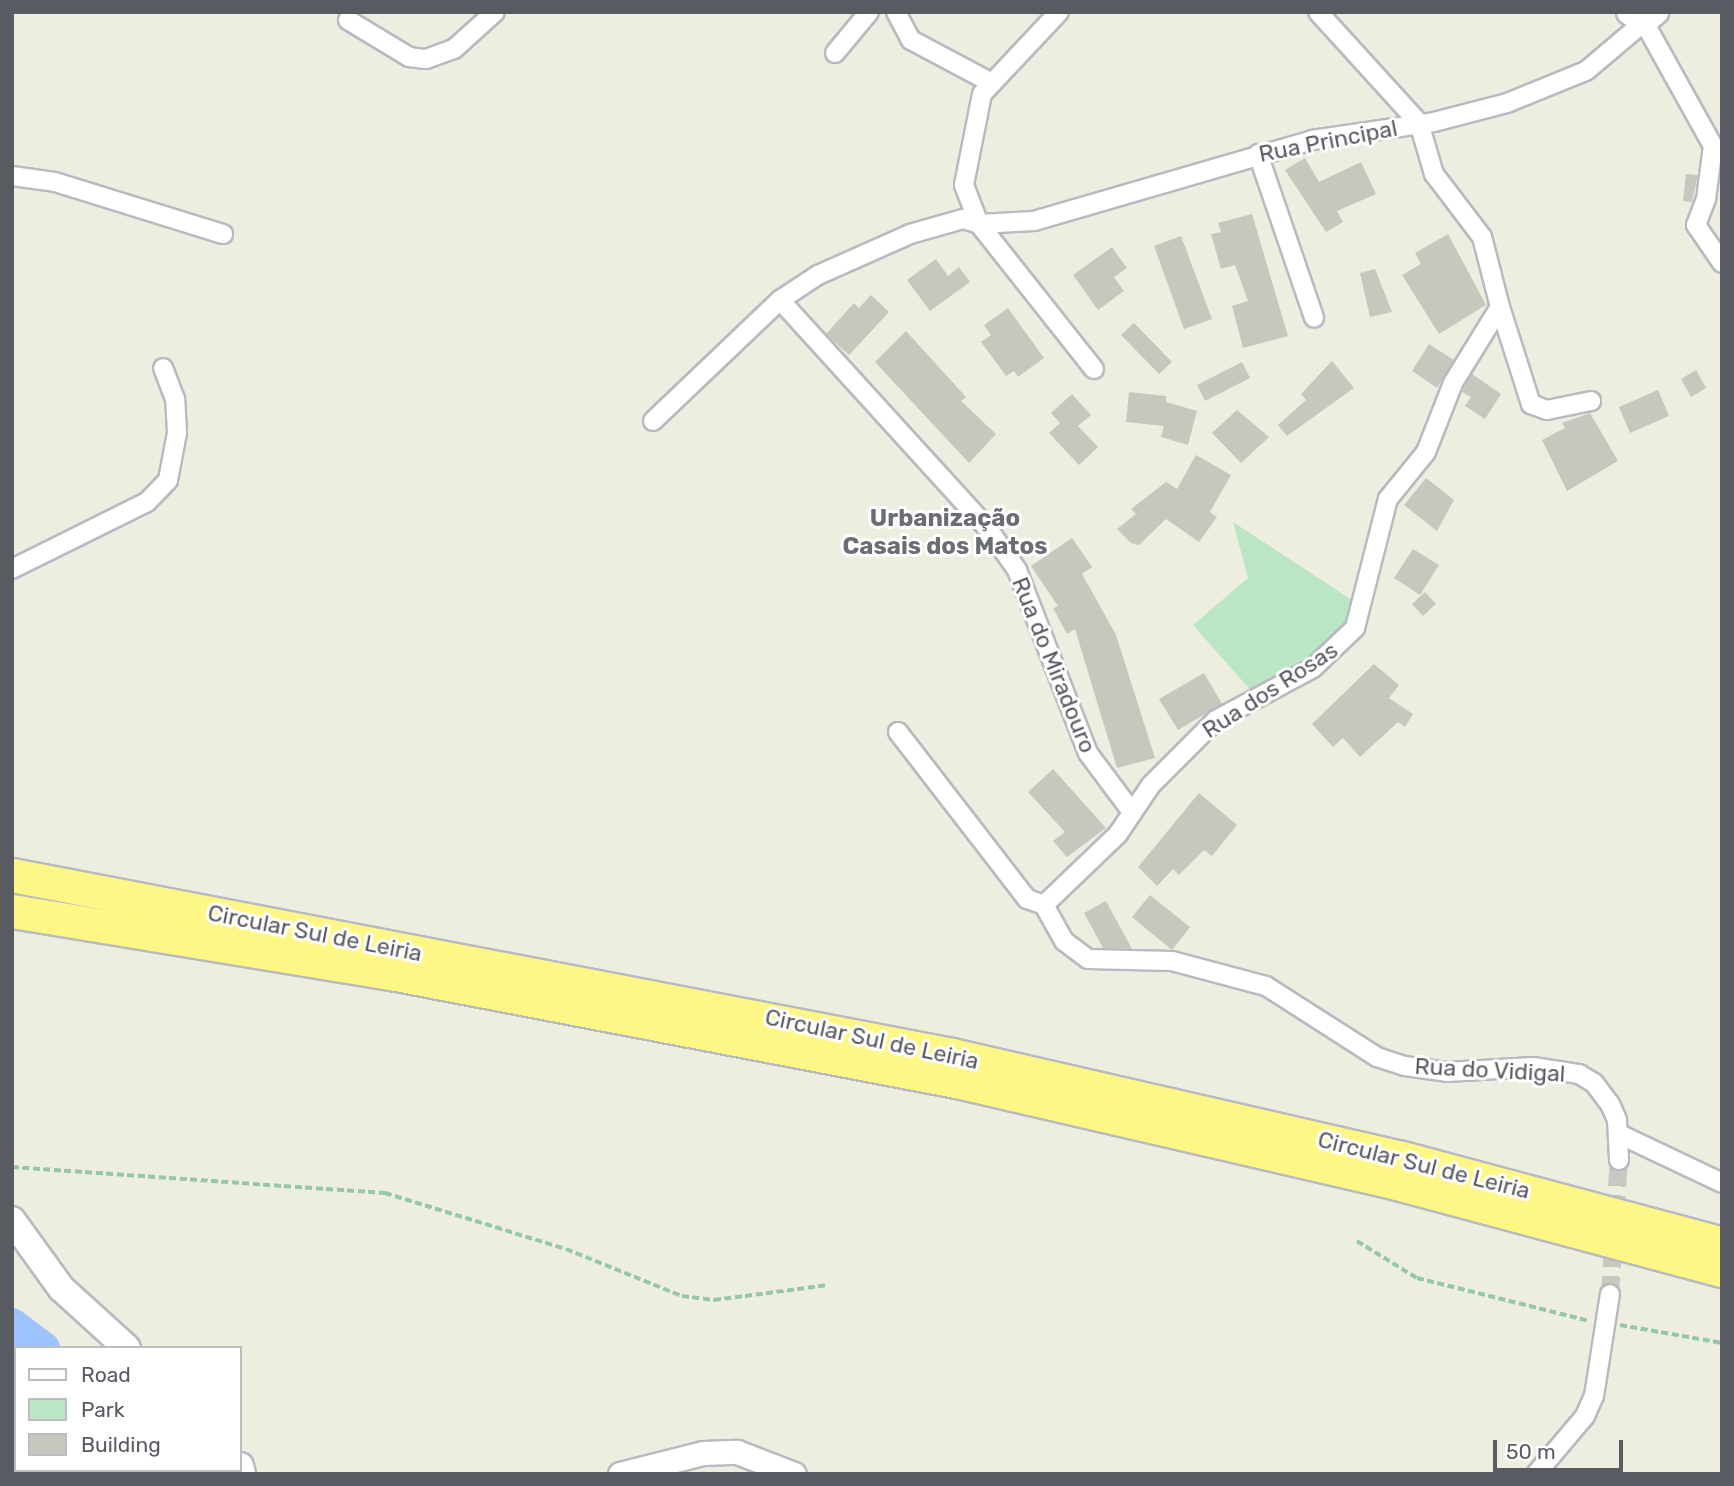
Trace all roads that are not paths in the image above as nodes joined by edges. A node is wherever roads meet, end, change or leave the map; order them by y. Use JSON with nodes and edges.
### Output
{"nodes":[{"id":1,"x":495,"y":12,"type":"edge"},
{"id":2,"x":869,"y":12,"type":"edge"},
{"id":3,"x":896,"y":12,"type":"edge"},
{"id":4,"x":1059,"y":12,"type":"edge"},
{"id":5,"x":1318,"y":12,"type":"edge"},
{"id":6,"x":1643,"y":16,"type":"edge"},
{"id":7,"x":348,"y":20,"type":"dead end"},
{"id":8,"x":835,"y":54,"type":"dead end"},
{"id":9,"x":990,"y":82,"type":"junction"},
{"id":10,"x":1419,"y":123,"type":"junction"},
{"id":11,"x":1258,"y":154,"type":"junction"},
{"id":12,"x":12,"y":176,"type":"edge"},
{"id":13,"x":979,"y":224,"type":"junction"},
{"id":14,"x":223,"y":234,"type":"dead end"},
{"id":15,"x":1722,"y":263,"type":"edge"},
{"id":16,"x":780,"y":300,"type":"junction"},
{"id":17,"x":1500,"y":307,"type":"junction"},
{"id":18,"x":1314,"y":318,"type":"dead end"},
{"id":19,"x":163,"y":368,"type":"dead end"},
{"id":20,"x":1094,"y":369,"type":"dead end"},
{"id":21,"x":1591,"y":401,"type":"dead end"},
{"id":22,"x":653,"y":421,"type":"dead end"},
{"id":23,"x":12,"y":569,"type":"edge"},
{"id":24,"x":898,"y":732,"type":"dead end"},
{"id":25,"x":1132,"y":812,"type":"junction"},
{"id":26,"x":12,"y":875,"type":"edge"},
{"id":27,"x":1045,"y":905,"type":"junction"},
{"id":28,"x":12,"y":911,"type":"edge"},
{"id":29,"x":396,"y":961,"type":"junction"},
{"id":30,"x":1619,"y":1134,"type":"junction"},
{"id":31,"x":1619,"y":1160,"type":"tunnel mouth"},
{"id":32,"x":1722,"y":1183,"type":"edge"},
{"id":33,"x":12,"y":1220,"type":"edge"},
{"id":34,"x":1722,"y":1244,"type":"edge"},
{"id":35,"x":1722,"y":1270,"type":"edge"},
{"id":36,"x":1610,"y":1294,"type":"tunnel mouth"},
{"id":37,"x":125,"y":1346,"type":"edge"},
{"id":38,"x":620,"y":1474,"type":"edge"},
{"id":39,"x":794,"y":1474,"type":"edge"},
{"id":40,"x":1536,"y":1474,"type":"edge"}],
"edges":[{"from":1,"to":7,"type":"street"},
{"from":2,"to":8,"type":"street"},
{"from":3,"to":9,"type":"street"},
{"from":4,"to":9,"type":"street"},
{"from":5,"to":10,"type":"street"},
{"from":6,"to":10,"type":"street","name":"Rua Principal"},
{"from":6,"to":15,"type":"street"},
{"from":9,"to":13,"type":"street"},
{"from":10,"to":11,"type":"street","name":"Rua Principal"},
{"from":10,"to":17,"type":"street"},
{"from":11,"to":13,"type":"street","name":"Rua Principal"},
{"from":11,"to":18,"type":"street"},
{"from":12,"to":14,"type":"street"},
{"from":13,"to":16,"type":"street","name":"Rua Principal"},
{"from":13,"to":20,"type":"street"},
{"from":16,"to":22,"type":"street","name":"Rua Principal"},
{"from":16,"to":25,"type":"street","name":"Rua do Miradouro"},
{"from":17,"to":21,"type":"street"},
{"from":17,"to":25,"type":"street","name":"Rua dos Rosas"},
{"from":19,"to":23,"type":"street"},
{"from":24,"to":27,"type":"street"},
{"from":25,"to":27,"type":"street","name":"Rua dos Rosas"},
{"from":26,"to":29,"type":"highway","name":"Circular Sul de Leiria"},
{"from":27,"to":30,"type":"street","name":"Rua do Vidigal"},
{"from":28,"to":29,"type":"highway","name":"Circular Sul de Leiria"},
{"from":29,"to":34,"type":"highway","name":"Circular Sul de Leiria"},
{"from":29,"to":35,"type":"highway","name":"Circular Sul de Leiria"},
{"from":30,"to":31,"type":"street"},
{"from":30,"to":32,"type":"street"},
{"from":33,"to":37,"type":"main road"},
{"from":36,"to":40,"type":"street"},
{"from":38,"to":39,"type":"street"}]}
